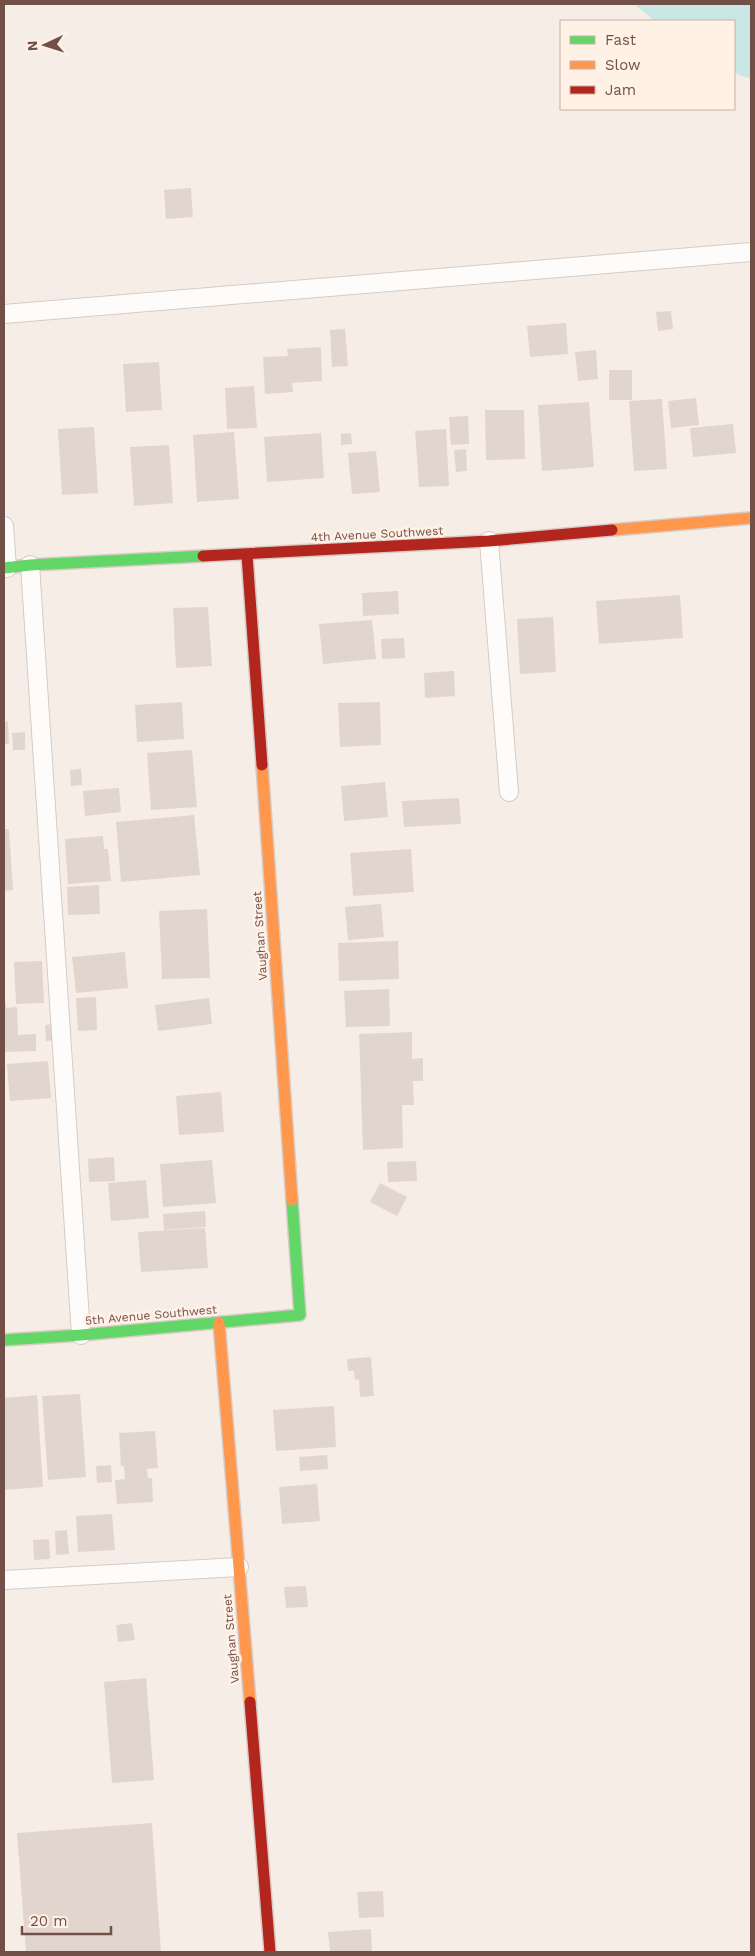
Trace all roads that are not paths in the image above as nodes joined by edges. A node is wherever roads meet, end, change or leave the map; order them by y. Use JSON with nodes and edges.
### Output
{"nodes":[{"id":1,"x":751,"y":252,"type":"edge"},
{"id":2,"x":4,"y":314,"type":"edge"},
{"id":3,"x":751,"y":518,"type":"edge"},
{"id":4,"x":4,"y":526,"type":"edge"},
{"id":5,"x":489,"y":541,"type":"junction"},
{"id":6,"x":247,"y":555,"type":"junction"},
{"id":7,"x":30,"y":565,"type":"junction"},
{"id":8,"x":5,"y":568,"type":"edge"},
{"id":9,"x":509,"y":792,"type":"dead end"},
{"id":10,"x":300,"y":1315,"type":"joint"},
{"id":11,"x":219,"y":1323,"type":"junction"},
{"id":12,"x":81,"y":1335,"type":"junction"},
{"id":13,"x":4,"y":1340,"type":"edge"},
{"id":14,"x":240,"y":1567,"type":"junction"},
{"id":15,"x":4,"y":1580,"type":"edge"},
{"id":16,"x":270,"y":1952,"type":"edge"}],
"edges":[{"from":1,"to":2,"type":"lane"},
{"from":3,"to":5,"type":"street","name":"4th Avenue Southwest"},
{"from":4,"to":8,"type":"lane"},
{"from":5,"to":6,"type":"street","name":"4th Avenue Southwest"},
{"from":5,"to":9,"type":"lane"},
{"from":6,"to":7,"type":"street","name":"4th Avenue Southwest"},
{"from":6,"to":10,"type":"street","name":"Vaughan Street"},
{"from":7,"to":8,"type":"street","name":"4th Avenue Southwest"},
{"from":7,"to":12,"type":"lane"},
{"from":10,"to":11,"type":"street","name":"5th Avenue Southwest"},
{"from":11,"to":12,"type":"street","name":"5th Avenue Southwest"},
{"from":11,"to":14,"type":"street","name":"Vaughan Street"},
{"from":12,"to":13,"type":"street","name":"5th Avenue Southwest"},
{"from":14,"to":15,"type":"lane"},
{"from":14,"to":16,"type":"street","name":"Vaughan Street"}]}
